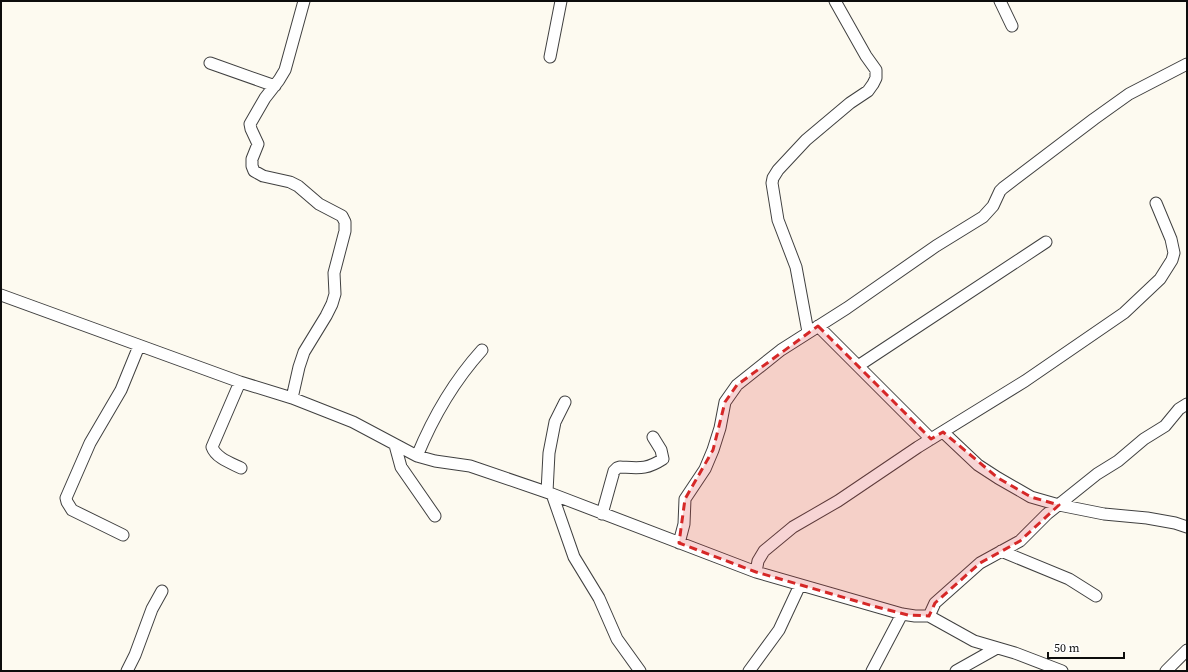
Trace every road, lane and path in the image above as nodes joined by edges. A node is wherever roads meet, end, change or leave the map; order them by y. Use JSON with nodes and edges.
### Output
{"nodes":[{"id":1,"x":304,"y":1,"type":"edge"},
{"id":2,"x":561,"y":1,"type":"edge"},
{"id":3,"x":835,"y":1,"type":"edge"},
{"id":4,"x":1000,"y":1,"type":"edge"},
{"id":5,"x":1012,"y":26,"type":"dead end"},
{"id":6,"x":550,"y":57,"type":"dead end"},
{"id":7,"x":210,"y":63,"type":"dead end"},
{"id":8,"x":1187,"y":64,"type":"edge"},
{"id":9,"x":275,"y":86,"type":"junction"},
{"id":10,"x":1156,"y":203,"type":"dead end"},
{"id":11,"x":1046,"y":242,"type":"dead end"},
{"id":12,"x":1,"y":295,"type":"edge"},
{"id":13,"x":818,"y":326,"type":"junction"},
{"id":14,"x":808,"y":332,"type":"junction"},
{"id":15,"x":139,"y":346,"type":"junction"},
{"id":16,"x":482,"y":350,"type":"dead end"},
{"id":17,"x":858,"y":366,"type":"junction"},
{"id":18,"x":240,"y":382,"type":"junction"},
{"id":19,"x":292,"y":398,"type":"junction"},
{"id":20,"x":565,"y":402,"type":"dead end"},
{"id":21,"x":1187,"y":404,"type":"edge"},
{"id":22,"x":943,"y":432,"type":"junction"},
{"id":23,"x":654,"y":437,"type":"dead end"},
{"id":24,"x":931,"y":439,"type":"junction"},
{"id":25,"x":395,"y":445,"type":"junction"},
{"id":26,"x":417,"y":456,"type":"junction"},
{"id":27,"x":241,"y":468,"type":"dead end"},
{"id":28,"x":550,"y":493,"type":"junction"},
{"id":29,"x":1059,"y":505,"type":"junction"},
{"id":30,"x":602,"y":514,"type":"junction"},
{"id":31,"x":435,"y":516,"type":"dead end"},
{"id":32,"x":1187,"y":527,"type":"edge"},
{"id":33,"x":123,"y":535,"type":"dead end"},
{"id":34,"x":679,"y":543,"type":"junction"},
{"id":35,"x":1002,"y":551,"type":"junction"},
{"id":36,"x":756,"y":572,"type":"junction"},
{"id":37,"x":800,"y":584,"type":"junction"},
{"id":38,"x":162,"y":591,"type":"dead end"},
{"id":39,"x":1096,"y":596,"type":"dead end"},
{"id":40,"x":902,"y":614,"type":"junction"},
{"id":41,"x":929,"y":616,"type":"junction"},
{"id":42,"x":997,"y":648,"type":"junction"},
{"id":43,"x":1187,"y":650,"type":"edge"},
{"id":44,"x":127,"y":671,"type":"edge"},
{"id":45,"x":640,"y":671,"type":"edge"},
{"id":46,"x":749,"y":671,"type":"edge"},
{"id":47,"x":872,"y":671,"type":"edge"},
{"id":48,"x":956,"y":671,"type":"edge"},
{"id":49,"x":1062,"y":671,"type":"edge"},
{"id":50,"x":1166,"y":671,"type":"edge"}],
"edges":[{"from":1,"to":9,"type":"street"},
{"from":2,"to":6,"type":"street"},
{"from":3,"to":14,"type":"street"},
{"from":4,"to":5,"type":"street"},
{"from":7,"to":9,"type":"street"},
{"from":8,"to":13,"type":"street"},
{"from":9,"to":19,"type":"street"},
{"from":10,"to":22,"type":"street"},
{"from":11,"to":17,"type":"street"},
{"from":12,"to":15,"type":"street"},
{"from":13,"to":14,"type":"street"},
{"from":13,"to":17,"type":"street"},
{"from":14,"to":34,"type":"street"},
{"from":15,"to":18,"type":"street"},
{"from":15,"to":33,"type":"street"},
{"from":16,"to":26,"type":"street"},
{"from":17,"to":24,"type":"street"},
{"from":18,"to":19,"type":"street"},
{"from":18,"to":27,"type":"street"},
{"from":19,"to":25,"type":"street"},
{"from":20,"to":28,"type":"street"},
{"from":21,"to":29,"type":"street"},
{"from":22,"to":24,"type":"street"},
{"from":22,"to":29,"type":"street"},
{"from":23,"to":30,"type":"street"},
{"from":24,"to":36,"type":"street"},
{"from":25,"to":26,"type":"street"},
{"from":25,"to":31,"type":"street"},
{"from":26,"to":28,"type":"street"},
{"from":28,"to":30,"type":"street"},
{"from":28,"to":45,"type":"street"},
{"from":29,"to":32,"type":"street"},
{"from":29,"to":35,"type":"street"},
{"from":30,"to":34,"type":"street"},
{"from":34,"to":36,"type":"street"},
{"from":35,"to":39,"type":"street"},
{"from":35,"to":41,"type":"street"},
{"from":36,"to":37,"type":"street"},
{"from":37,"to":40,"type":"street"},
{"from":37,"to":46,"type":"street"},
{"from":38,"to":44,"type":"street"},
{"from":40,"to":41,"type":"street"},
{"from":40,"to":47,"type":"street"},
{"from":41,"to":42,"type":"street"},
{"from":42,"to":48,"type":"street"},
{"from":42,"to":49,"type":"street"},
{"from":43,"to":50,"type":"street"}]}
